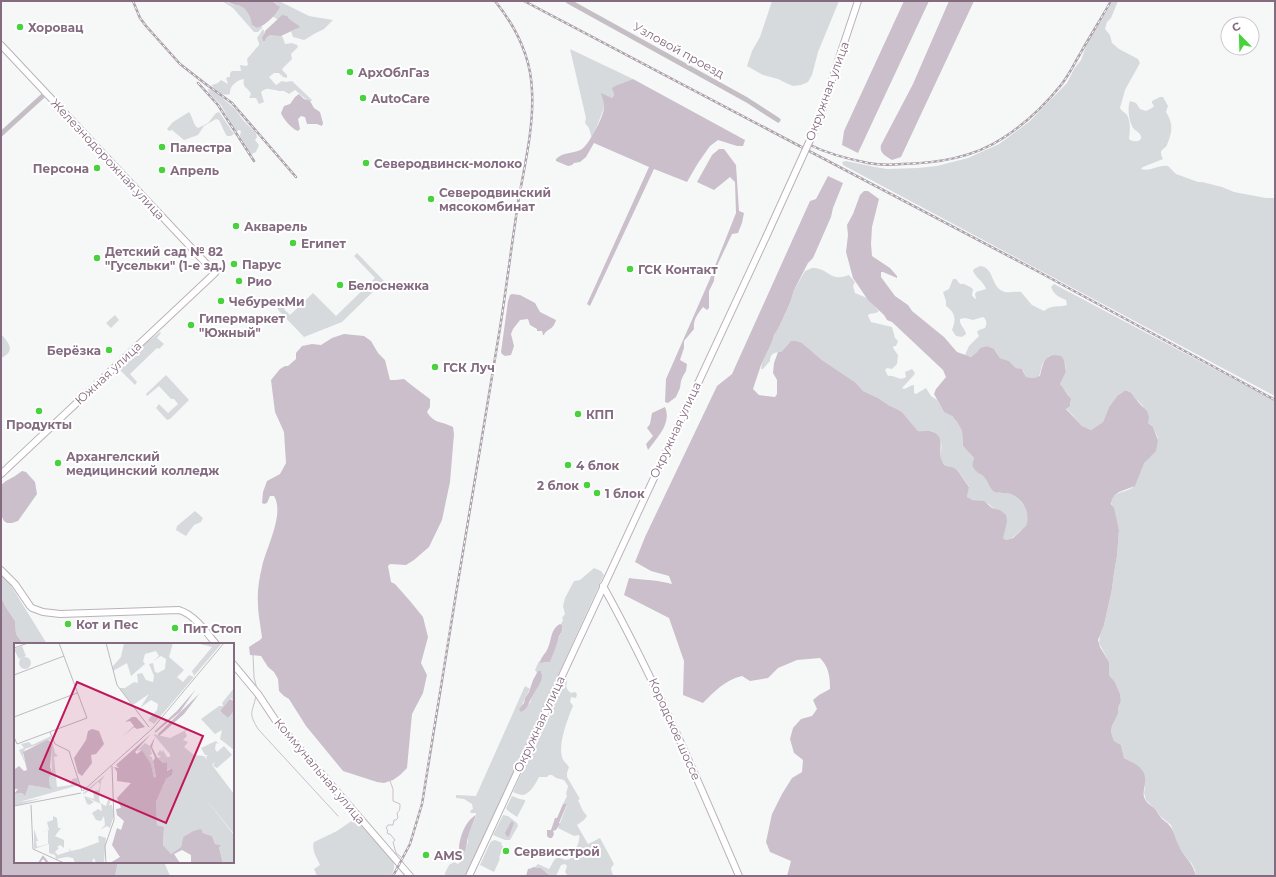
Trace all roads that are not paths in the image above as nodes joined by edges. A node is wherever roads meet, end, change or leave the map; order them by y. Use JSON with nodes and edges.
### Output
{"nodes":[{"id":1,"x":568,"y":1,"type":"edge"},
{"id":2,"x":858,"y":1,"type":"edge"},
{"id":3,"x":1,"y":45,"type":"edge"},
{"id":4,"x":46,"y":93,"type":"junction"},
{"id":5,"x":778,"y":120,"type":"dead end"},
{"id":6,"x":1,"y":134,"type":"edge"},
{"id":7,"x":215,"y":273,"type":"joint"},
{"id":8,"x":1,"y":474,"type":"edge"},
{"id":9,"x":1,"y":570,"type":"edge"},
{"id":10,"x":603,"y":586,"type":"junction"},
{"id":11,"x":215,"y":643,"type":"edge"},
{"id":12,"x":234,"y":665,"type":"edge"},
{"id":13,"x":410,"y":876,"type":"edge"},
{"id":14,"x":468,"y":876,"type":"edge"},
{"id":15,"x":739,"y":876,"type":"edge"}],
"edges":[{"from":1,"to":5,"type":"street","name":"Узловой проезд"},
{"from":2,"to":10,"type":"main road","name":"Окружная улица","bridge":true},
{"from":3,"to":4,"type":"main road","name":"Железнодорожная улица"},
{"from":4,"to":6,"type":"street"},
{"from":4,"to":7,"type":"main road","name":"Железнодорожная улица"},
{"from":7,"to":8,"type":"main road","name":"Южная улица"},
{"from":9,"to":11,"type":"main road"},
{"from":10,"to":14,"type":"main road","name":"Окружная улица"},
{"from":10,"to":15,"type":"main road","name":"Кородское шоссе"},
{"from":12,"to":13,"type":"main road","name":"Коммунальная улица"}]}
